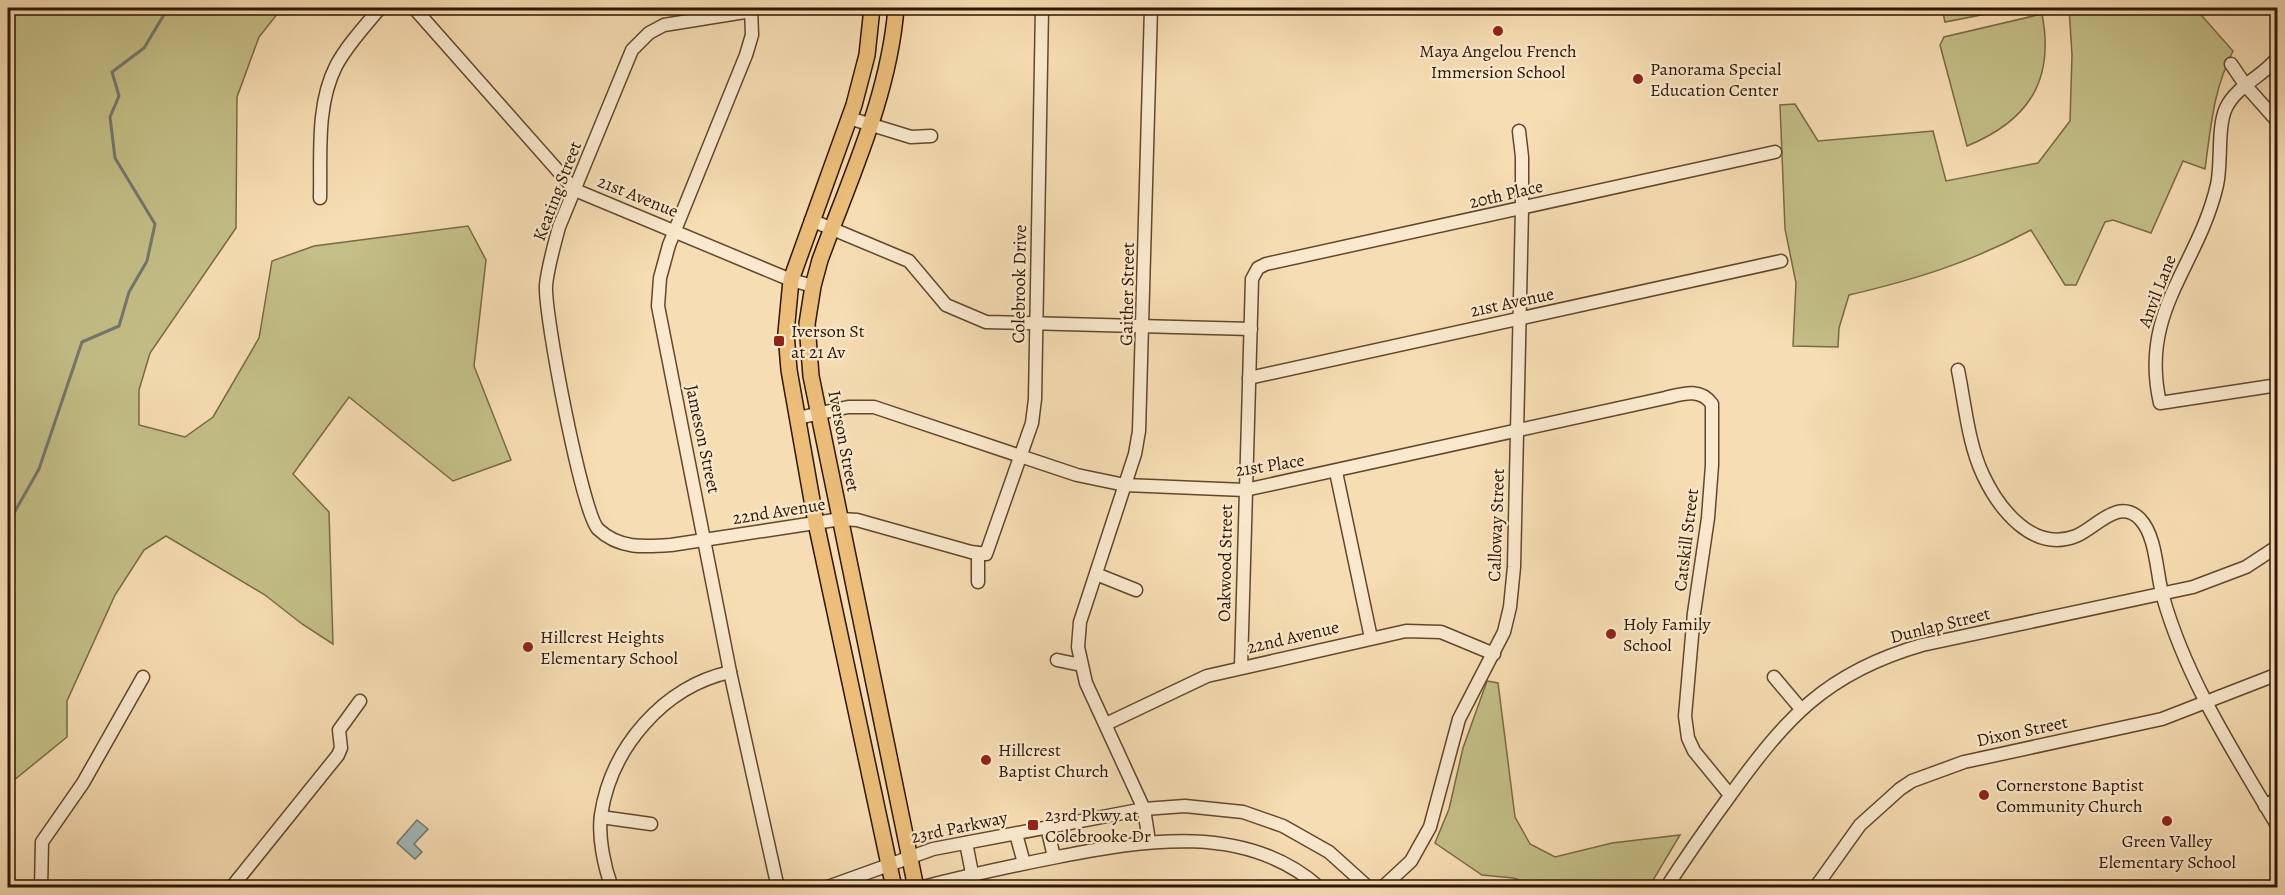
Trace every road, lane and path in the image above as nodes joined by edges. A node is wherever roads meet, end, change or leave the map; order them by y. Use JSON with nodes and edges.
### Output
{"nodes":[{"id":1,"x":380,"y":8,"type":"edge"},
{"id":2,"x":414,"y":8,"type":"edge"},
{"id":3,"x":872,"y":8,"type":"edge"},
{"id":4,"x":896,"y":8,"type":"edge"},
{"id":5,"x":1041,"y":8,"type":"edge"},
{"id":6,"x":1151,"y":8,"type":"edge"},
{"id":7,"x":751,"y":9,"type":"edge"},
{"id":8,"x":2277,"y":57,"type":"edge"},
{"id":9,"x":2231,"y":64,"type":"dead end"},
{"id":10,"x":2246,"y":86,"type":"junction"},
{"id":11,"x":849,"y":118,"type":"junction"},
{"id":12,"x":2277,"y":122,"type":"edge"},
{"id":13,"x":871,"y":125,"type":"junction"},
{"id":14,"x":1519,"y":131,"type":"dead end"},
{"id":15,"x":931,"y":136,"type":"dead end"},
{"id":16,"x":1775,"y":152,"type":"dead end"},
{"id":17,"x":574,"y":190,"type":"junction"},
{"id":18,"x":320,"y":198,"type":"dead end"},
{"id":19,"x":1522,"y":209,"type":"junction"},
{"id":20,"x":811,"y":220,"type":"junction"},
{"id":21,"x":832,"y":228,"type":"junction"},
{"id":22,"x":675,"y":230,"type":"junction"},
{"id":23,"x":1781,"y":261,"type":"dead end"},
{"id":24,"x":1252,"y":279,"type":"joint"},
{"id":25,"x":791,"y":280,"type":"junction"},
{"id":26,"x":813,"y":286,"type":"junction"},
{"id":27,"x":1520,"y":319,"type":"junction"},
{"id":28,"x":1035,"y":325,"type":"junction"},
{"id":29,"x":1144,"y":328,"type":"junction"},
{"id":30,"x":1251,"y":329,"type":"junction"},
{"id":31,"x":1958,"y":370,"type":"dead end"},
{"id":32,"x":1249,"y":378,"type":"junction"},
{"id":33,"x":2277,"y":385,"type":"edge"},
{"id":34,"x":818,"y":414,"type":"junction"},
{"id":35,"x":798,"y":418,"type":"junction"},
{"id":36,"x":1713,"y":419,"type":"joint"},
{"id":37,"x":1517,"y":429,"type":"junction"},
{"id":38,"x":1021,"y":457,"type":"junction"},
{"id":39,"x":1336,"y":472,"type":"junction"},
{"id":40,"x":1125,"y":485,"type":"junction"},
{"id":41,"x":1245,"y":490,"type":"junction"},
{"id":42,"x":841,"y":519,"type":"junction"},
{"id":43,"x":816,"y":523,"type":"junction"},
{"id":44,"x":705,"y":541,"type":"junction"},
{"id":45,"x":2277,"y":546,"type":"edge"},
{"id":46,"x":646,"y":548,"type":"joint"},
{"id":47,"x":982,"y":554,"type":"junction"},
{"id":48,"x":1096,"y":574,"type":"junction"},
{"id":49,"x":978,"y":582,"type":"dead end"},
{"id":50,"x":1136,"y":590,"type":"dead end"},
{"id":51,"x":2162,"y":595,"type":"junction"},
{"id":52,"x":1371,"y":638,"type":"junction"},
{"id":53,"x":1494,"y":654,"type":"junction"},
{"id":54,"x":1057,"y":660,"type":"dead end"},
{"id":55,"x":1081,"y":665,"type":"junction"},
{"id":56,"x":1241,"y":667,"type":"junction"},
{"id":57,"x":730,"y":672,"type":"junction"},
{"id":58,"x":2277,"y":674,"type":"edge"},
{"id":59,"x":143,"y":677,"type":"dead end"},
{"id":60,"x":1774,"y":677,"type":"dead end"},
{"id":61,"x":360,"y":701,"type":"dead end"},
{"id":62,"x":2205,"y":704,"type":"junction"},
{"id":63,"x":1801,"y":709,"type":"junction"},
{"id":64,"x":1106,"y":724,"type":"junction"},
{"id":65,"x":1730,"y":795,"type":"junction"},
{"id":66,"x":2277,"y":798,"type":"edge"},
{"id":67,"x":2265,"y":806,"type":"junction"},
{"id":68,"x":1144,"y":809,"type":"junction"},
{"id":69,"x":601,"y":817,"type":"junction"},
{"id":70,"x":651,"y":824,"type":"dead end"},
{"id":71,"x":1047,"y":827,"type":"junction"},
{"id":72,"x":2277,"y":828,"type":"edge"},
{"id":73,"x":1016,"y":834,"type":"junction"},
{"id":74,"x":1149,"y":841,"type":"junction"},
{"id":75,"x":966,"y":843,"type":"junction"},
{"id":76,"x":911,"y":855,"type":"junction"},
{"id":77,"x":1054,"y":857,"type":"junction"},
{"id":78,"x":1024,"y":863,"type":"junction"},
{"id":79,"x":889,"y":864,"type":"junction"},
{"id":80,"x":972,"y":874,"type":"junction"},
{"id":81,"x":41,"y":888,"type":"edge"},
{"id":82,"x":231,"y":888,"type":"edge"},
{"id":83,"x":612,"y":888,"type":"edge"},
{"id":84,"x":778,"y":888,"type":"edge"},
{"id":85,"x":825,"y":888,"type":"edge"},
{"id":86,"x":894,"y":888,"type":"edge"},
{"id":87,"x":917,"y":888,"type":"edge"},
{"id":88,"x":975,"y":888,"type":"edge"},
{"id":89,"x":1320,"y":888,"type":"edge"},
{"id":90,"x":1369,"y":888,"type":"edge"},
{"id":91,"x":1382,"y":888,"type":"edge"},
{"id":92,"x":1666,"y":888,"type":"edge"},
{"id":93,"x":1815,"y":888,"type":"edge"}],
"edges":[{"from":1,"to":18,"type":"street"},
{"from":2,"to":17,"type":"street","name":"21st Avenue"},
{"from":3,"to":11,"type":"main road"},
{"from":4,"to":13,"type":"main road","name":"Iverson Street"},
{"from":5,"to":28,"type":"street","name":"Colebrook Drive"},
{"from":6,"to":29,"type":"street","name":"Gaither Street"},
{"from":7,"to":17,"type":"street","name":"Keating Street"},
{"from":7,"to":22,"type":"street","name":"Jameson Street"},
{"from":8,"to":10,"type":"street"},
{"from":9,"to":10,"type":"street"},
{"from":10,"to":12,"type":"street"},
{"from":10,"to":33,"type":"street","name":"Anvil Lane"},
{"from":11,"to":13,"type":"street"},
{"from":11,"to":20,"type":"main road"},
{"from":13,"to":15,"type":"street"},
{"from":13,"to":21,"type":"main road","name":"Iverson Street"},
{"from":14,"to":19,"type":"street","name":"Calloway Street"},
{"from":16,"to":19,"type":"street","name":"20th Place"},
{"from":17,"to":22,"type":"street","name":"21st Avenue"},
{"from":17,"to":46,"type":"street","name":"Keating Street"},
{"from":19,"to":24,"type":"street","name":"20th Place"},
{"from":19,"to":27,"type":"street","name":"Calloway Street"},
{"from":20,"to":21,"type":"street"},
{"from":20,"to":25,"type":"main road"},
{"from":21,"to":26,"type":"main road","name":"Iverson Street"},
{"from":21,"to":28,"type":"street"},
{"from":22,"to":25,"type":"street","name":"21st Avenue"},
{"from":22,"to":44,"type":"street","name":"Jameson Street"},
{"from":23,"to":27,"type":"street","name":"21st Avenue"},
{"from":24,"to":30,"type":"street","name":"Oakwood Street"},
{"from":25,"to":26,"type":"street","name":"21st Avenue"},
{"from":25,"to":35,"type":"main road"},
{"from":26,"to":34,"type":"main road","name":"Iverson Street"},
{"from":27,"to":32,"type":"street","name":"21st Avenue"},
{"from":27,"to":37,"type":"street","name":"Calloway Street"},
{"from":28,"to":29,"type":"street"},
{"from":28,"to":38,"type":"street","name":"Colebrook Drive"},
{"from":29,"to":30,"type":"street"},
{"from":29,"to":40,"type":"street","name":"Gaither Street"},
{"from":30,"to":32,"type":"street","name":"Oakwood Street"},
{"from":31,"to":51,"type":"street"},
{"from":32,"to":41,"type":"street","name":"Oakwood Street"},
{"from":34,"to":35,"type":"street","name":"21st Place"},
{"from":34,"to":38,"type":"street","name":"21st Place"},
{"from":34,"to":42,"type":"main road","name":"Iverson Street"},
{"from":35,"to":43,"type":"main road"},
{"from":36,"to":37,"type":"street","name":"21st Place"},
{"from":36,"to":65,"type":"street","name":"Catskill Street"},
{"from":37,"to":39,"type":"street","name":"21st Place"},
{"from":37,"to":53,"type":"street","name":"Calloway Street"},
{"from":38,"to":40,"type":"street","name":"21st Place"},
{"from":38,"to":47,"type":"street","name":"Colebrook Drive"},
{"from":39,"to":41,"type":"street","name":"21st Place"},
{"from":39,"to":52,"type":"street"},
{"from":40,"to":41,"type":"street","name":"21st Place"},
{"from":40,"to":48,"type":"street","name":"Gaither Street"},
{"from":41,"to":56,"type":"street","name":"Oakwood Street"},
{"from":42,"to":43,"type":"street","name":"22nd Avenue"},
{"from":42,"to":47,"type":"street","name":"22nd Avenue"},
{"from":42,"to":76,"type":"main road","name":"Iverson Street"},
{"from":43,"to":44,"type":"street","name":"22nd Avenue"},
{"from":43,"to":79,"type":"main road"},
{"from":44,"to":46,"type":"street","name":"22nd Avenue"},
{"from":44,"to":57,"type":"street","name":"Jameson Street"},
{"from":45,"to":51,"type":"street","name":"Dunlap Street"},
{"from":47,"to":49,"type":"street","name":"Colebrook Drive"},
{"from":48,"to":50,"type":"street"},
{"from":48,"to":55,"type":"street","name":"Gaither Street"},
{"from":51,"to":62,"type":"street"},
{"from":51,"to":63,"type":"street","name":"Dunlap Street"},
{"from":52,"to":53,"type":"street","name":"22nd Avenue"},
{"from":52,"to":56,"type":"street","name":"22nd Avenue"},
{"from":53,"to":91,"type":"street","name":"Calloway Street"},
{"from":54,"to":55,"type":"street"},
{"from":55,"to":64,"type":"street","name":"Gaither Street"},
{"from":56,"to":64,"type":"street","name":"22nd Avenue"},
{"from":57,"to":69,"type":"street"},
{"from":57,"to":84,"type":"street","name":"Jameson Street"},
{"from":58,"to":62,"type":"street","name":"Dixon Street"},
{"from":59,"to":81,"type":"street"},
{"from":60,"to":63,"type":"street"},
{"from":61,"to":82,"type":"street"},
{"from":62,"to":67,"type":"street"},
{"from":62,"to":93,"type":"street","name":"Dixon Street"},
{"from":63,"to":65,"type":"street","name":"Dunlap Street"},
{"from":64,"to":68,"type":"street","name":"Gaither Street"},
{"from":65,"to":92,"type":"street","name":"Dunlap Street"},
{"from":66,"to":67,"type":"street"},
{"from":67,"to":72,"type":"street"},
{"from":68,"to":71,"type":"street","name":"23rd Parkway"},
{"from":68,"to":74,"type":"street","name":"Gaither Street"},
{"from":68,"to":90,"type":"street","name":"23rd Parkway"},
{"from":69,"to":70,"type":"street"},
{"from":69,"to":83,"type":"street"},
{"from":71,"to":73,"type":"street","name":"23rd Parkway"},
{"from":71,"to":77,"type":"street"},
{"from":73,"to":75,"type":"street","name":"23rd Parkway"},
{"from":73,"to":78,"type":"street"},
{"from":74,"to":77,"type":"street"},
{"from":74,"to":89,"type":"street"},
{"from":75,"to":76,"type":"street","name":"23rd Parkway"},
{"from":75,"to":80,"type":"street"},
{"from":76,"to":79,"type":"street","name":"23rd Parkway"},
{"from":76,"to":87,"type":"main road","name":"Iverson Street"},
{"from":77,"to":78,"type":"street"},
{"from":78,"to":80,"type":"street"},
{"from":79,"to":85,"type":"street","name":"23rd Parkway"},
{"from":79,"to":86,"type":"main road"},
{"from":80,"to":87,"type":"street"},
{"from":80,"to":88,"type":"street"}]}
